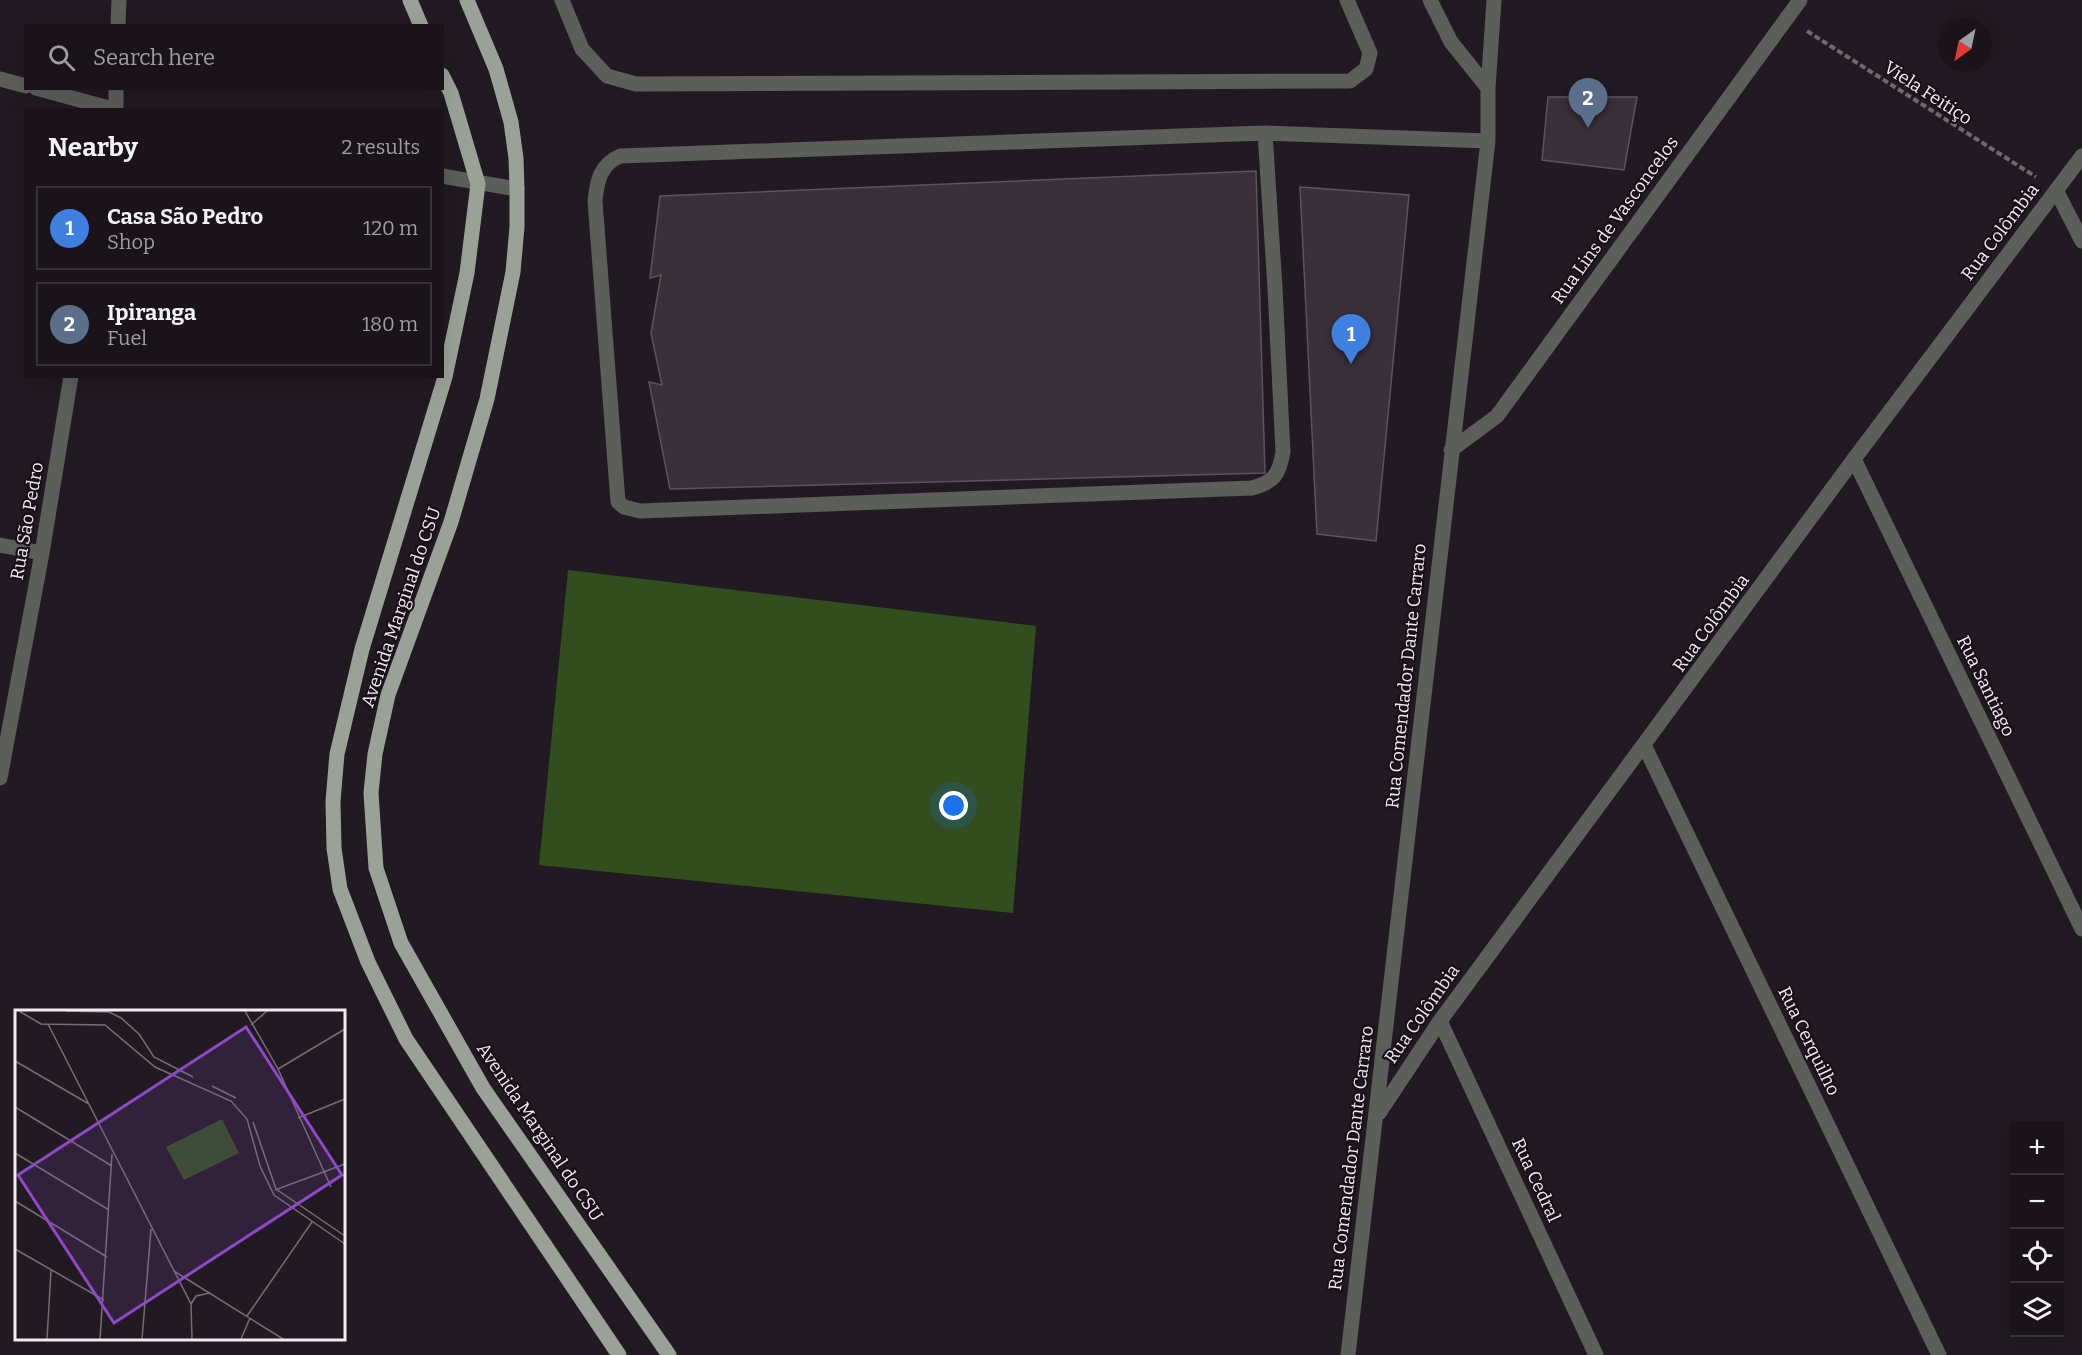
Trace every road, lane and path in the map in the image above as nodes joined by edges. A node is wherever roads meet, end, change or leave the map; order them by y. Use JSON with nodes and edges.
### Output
{"nodes":[{"id":1,"x":119,"y":0,"type":"edge"},
{"id":2,"x":410,"y":0,"type":"edge"},
{"id":3,"x":467,"y":0,"type":"edge"},
{"id":4,"x":562,"y":0,"type":"edge"},
{"id":5,"x":1347,"y":0,"type":"edge"},
{"id":6,"x":1430,"y":0,"type":"edge"},
{"id":7,"x":1494,"y":0,"type":"edge"},
{"id":8,"x":1800,"y":0,"type":"edge"},
{"id":9,"x":1786,"y":17,"type":"junction"},
{"id":10,"x":118,"y":24,"type":"edge"},
{"id":11,"x":420,"y":24,"type":"edge"},
{"id":12,"x":0,"y":79,"type":"edge"},
{"id":13,"x":444,"y":79,"type":"edge"},
{"id":14,"x":24,"y":85,"type":"edge"},
{"id":15,"x":1488,"y":88,"type":"junction"},
{"id":16,"x":43,"y":90,"type":"edge"},
{"id":17,"x":116,"y":90,"type":"edge"},
{"id":18,"x":109,"y":108,"type":"edge"},
{"id":19,"x":116,"y":108,"type":"edge"},
{"id":20,"x":1265,"y":133,"type":"junction"},
{"id":21,"x":1488,"y":141,"type":"junction"},
{"id":22,"x":2082,"y":156,"type":"edge"},
{"id":23,"x":444,"y":176,"type":"edge"},
{"id":24,"x":478,"y":183,"type":"junction"},
{"id":25,"x":517,"y":189,"type":"junction"},
{"id":26,"x":2056,"y":190,"type":"junction"},
{"id":27,"x":2082,"y":241,"type":"edge"},
{"id":28,"x":72,"y":378,"type":"edge"},
{"id":29,"x":1451,"y":450,"type":"junction"},
{"id":30,"x":1854,"y":459,"type":"junction"},
{"id":31,"x":0,"y":545,"type":"edge"},
{"id":32,"x":42,"y":553,"type":"junction"},
{"id":33,"x":1644,"y":745,"type":"junction"},
{"id":34,"x":0,"y":778,"type":"edge"},
{"id":35,"x":2082,"y":929,"type":"edge"},
{"id":36,"x":1440,"y":1021,"type":"junction"},
{"id":37,"x":1376,"y":1116,"type":"junction"},
{"id":38,"x":619,"y":1355,"type":"edge"},
{"id":39,"x":669,"y":1355,"type":"edge"},
{"id":40,"x":1348,"y":1355,"type":"edge"},
{"id":41,"x":1596,"y":1355,"type":"edge"},
{"id":42,"x":1939,"y":1355,"type":"edge"}],
"edges":[{"from":1,"to":10,"type":"street"},
{"from":2,"to":11,"type":"main road"},
{"from":3,"to":25,"type":"main road","name":"Avenida Marginal do CSU"},
{"from":4,"to":5,"type":"street"},
{"from":6,"to":15,"type":"street"},
{"from":7,"to":15,"type":"street","name":"Rua Comendador Dante Carraro"},
{"from":8,"to":9,"type":"street","name":"Rua Lins de Vasconcelos"},
{"from":9,"to":26,"type":"path","name":"Viela Feitiço"},
{"from":9,"to":29,"type":"street","name":"Rua Lins de Vasconcelos"},
{"from":12,"to":14,"type":"street"},
{"from":13,"to":24,"type":"main road"},
{"from":15,"to":21,"type":"street","name":"Rua Comendador Dante Carraro"},
{"from":16,"to":18,"type":"street"},
{"from":17,"to":19,"type":"street"},
{"from":20,"to":20,"type":"street"},
{"from":20,"to":21,"type":"street"},
{"from":21,"to":29,"type":"street","name":"Rua Comendador Dante Carraro"},
{"from":22,"to":26,"type":"street","name":"Rua Colômbia"},
{"from":23,"to":24,"type":"street"},
{"from":24,"to":25,"type":"street"},
{"from":24,"to":38,"type":"main road","name":"Avenida Marginal do CSU"},
{"from":25,"to":39,"type":"main road","name":"Avenida Marginal do CSU"},
{"from":26,"to":27,"type":"street"},
{"from":26,"to":30,"type":"street","name":"Rua Colômbia"},
{"from":28,"to":32,"type":"street","name":"Rua São Pedro"},
{"from":29,"to":37,"type":"street","name":"Rua Comendador Dante Carraro"},
{"from":30,"to":33,"type":"street","name":"Rua Colômbia"},
{"from":30,"to":35,"type":"street","name":"Rua Santiago"},
{"from":31,"to":32,"type":"street"},
{"from":32,"to":34,"type":"street","name":"Rua São Pedro"},
{"from":33,"to":36,"type":"street","name":"Rua Colômbia"},
{"from":33,"to":42,"type":"street","name":"Rua Cerquilho"},
{"from":36,"to":37,"type":"street","name":"Rua Colômbia"},
{"from":36,"to":41,"type":"street","name":"Rua Cedral"},
{"from":37,"to":40,"type":"street","name":"Rua Comendador Dante Carraro"}]}
